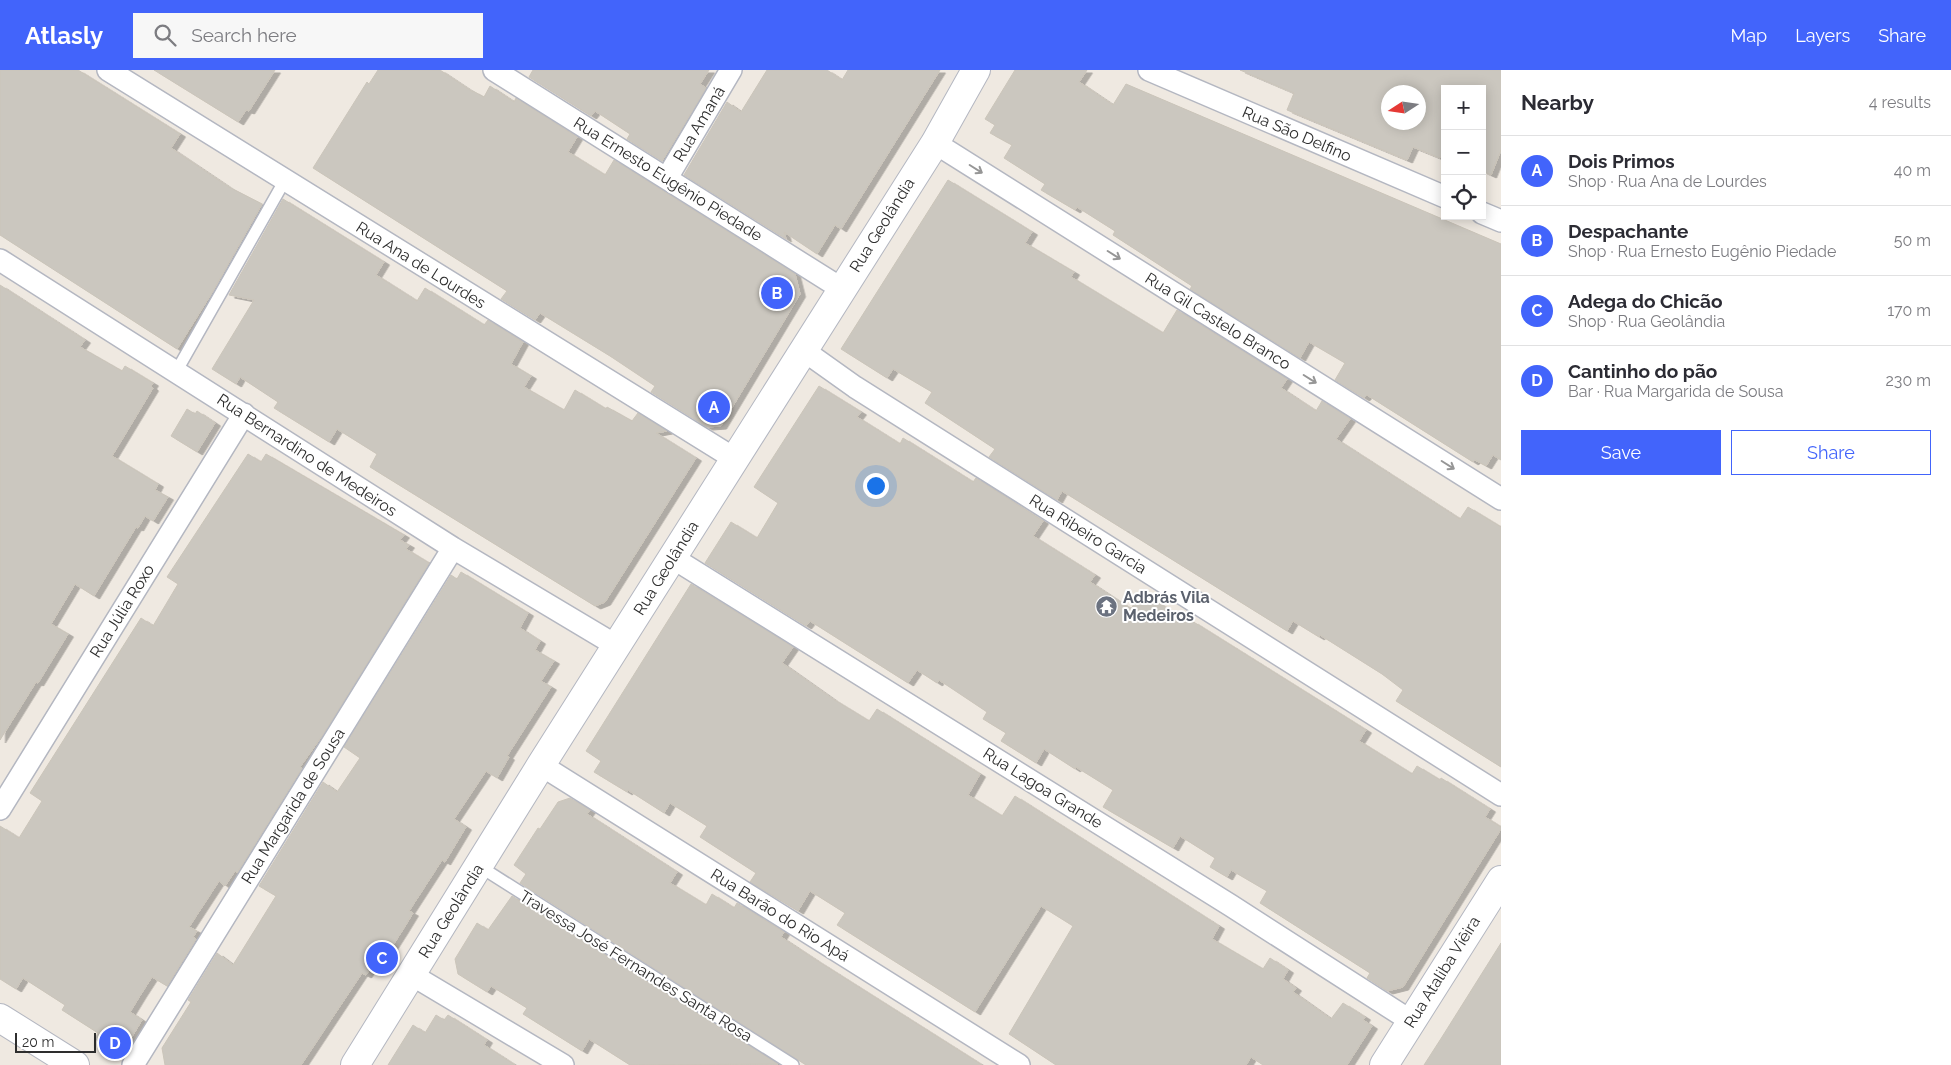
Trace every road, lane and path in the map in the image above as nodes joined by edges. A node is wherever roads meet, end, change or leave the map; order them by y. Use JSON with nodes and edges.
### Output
{"nodes":[{"id":1,"x":108,"y":70,"type":"edge"},
{"id":2,"x":494,"y":70,"type":"edge"},
{"id":3,"x":731,"y":70,"type":"edge"},
{"id":4,"x":976,"y":70,"type":"edge"},
{"id":5,"x":1149,"y":70,"type":"edge"},
{"id":6,"x":935,"y":143,"type":"junction"},
{"id":7,"x":667,"y":178,"type":"junction"},
{"id":8,"x":285,"y":180,"type":"junction"},
{"id":9,"x":1441,"y":195,"type":"edge"},
{"id":10,"x":1486,"y":215,"type":"edge"},
{"id":11,"x":1501,"y":221,"type":"edge"},
{"id":12,"x":0,"y":260,"type":"edge"},
{"id":13,"x":842,"y":289,"type":"junction"},
{"id":14,"x":803,"y":350,"type":"junction"},
{"id":15,"x":176,"y":372,"type":"junction"},
{"id":16,"x":244,"y":414,"type":"junction"},
{"id":17,"x":735,"y":459,"type":"junction"},
{"id":18,"x":1501,"y":499,"type":"edge"},
{"id":19,"x":452,"y":548,"type":"junction"},
{"id":20,"x":673,"y":558,"type":"junction"},
{"id":21,"x":617,"y":646,"type":"junction"},
{"id":22,"x":541,"y":765,"type":"junction"},
{"id":23,"x":1501,"y":795,"type":"edge"},
{"id":24,"x":0,"y":809,"type":"edge"},
{"id":25,"x":479,"y":866,"type":"junction"},
{"id":26,"x":1501,"y":880,"type":"edge"},
{"id":27,"x":412,"y":975,"type":"junction"},
{"id":28,"x":1411,"y":1021,"type":"junction"},
{"id":29,"x":3,"y":1027,"type":"edge"},
{"id":30,"x":75,"y":1065,"type":"edge"},
{"id":31,"x":133,"y":1065,"type":"edge"},
{"id":32,"x":355,"y":1065,"type":"edge"},
{"id":33,"x":563,"y":1065,"type":"edge"},
{"id":34,"x":793,"y":1065,"type":"edge"},
{"id":35,"x":1019,"y":1065,"type":"edge"},
{"id":36,"x":1384,"y":1065,"type":"edge"}],
"edges":[{"from":1,"to":8,"type":"street","name":"Rua Ana de Lourdes"},
{"from":2,"to":7,"type":"street","name":"Rua Ernesto Eugênio Piedade"},
{"from":3,"to":7,"type":"street","name":"Rua Amaná"},
{"from":4,"to":6,"type":"street","name":"Rua Geolândia"},
{"from":5,"to":9,"type":"street","name":"Rua São Delfino"},
{"from":6,"to":13,"type":"street","name":"Rua Geolândia"},
{"from":6,"to":18,"type":"street","name":"Rua Gil Castelo Branco","one_way":true},
{"from":7,"to":13,"type":"street","name":"Rua Ernesto Eugênio Piedade"},
{"from":8,"to":15,"type":"lane"},
{"from":8,"to":17,"type":"street","name":"Rua Ana de Lourdes"},
{"from":10,"to":11,"type":"street"},
{"from":12,"to":15,"type":"street","name":"Rua Bernardino de Medeiros"},
{"from":13,"to":14,"type":"street","name":"Rua Geolândia"},
{"from":14,"to":17,"type":"street","name":"Rua Geolândia"},
{"from":14,"to":23,"type":"street","name":"Rua Ribeiro Garcia"},
{"from":15,"to":16,"type":"street","name":"Rua Bernardino de Medeiros"},
{"from":16,"to":19,"type":"street","name":"Rua Bernardino de Medeiros"},
{"from":16,"to":24,"type":"street","name":"Rua Júlia Roxo"},
{"from":17,"to":20,"type":"street","name":"Rua Geolândia"},
{"from":19,"to":21,"type":"street","name":"Rua Bernardino de Medeiros"},
{"from":19,"to":31,"type":"street","name":"Rua Margarida de Sousa"},
{"from":20,"to":21,"type":"street","name":"Rua Geolândia"},
{"from":20,"to":28,"type":"street","name":"Rua Lagoa Grande"},
{"from":21,"to":22,"type":"street","name":"Rua Geolândia"},
{"from":22,"to":25,"type":"street","name":"Rua Geolândia"},
{"from":22,"to":35,"type":"street","name":"Rua Barão do Rio Apá"},
{"from":25,"to":27,"type":"street","name":"Rua Geolândia"},
{"from":25,"to":34,"type":"lane","name":"Travessa José Fernandes Santa Rosa"},
{"from":26,"to":28,"type":"street","name":"Rua Ataliba Viêira"},
{"from":27,"to":32,"type":"street","name":"Rua Geolândia"},
{"from":27,"to":33,"type":"street"},
{"from":28,"to":36,"type":"street","name":"Rua Ataliba Viêira"},
{"from":29,"to":30,"type":"street"}]}
